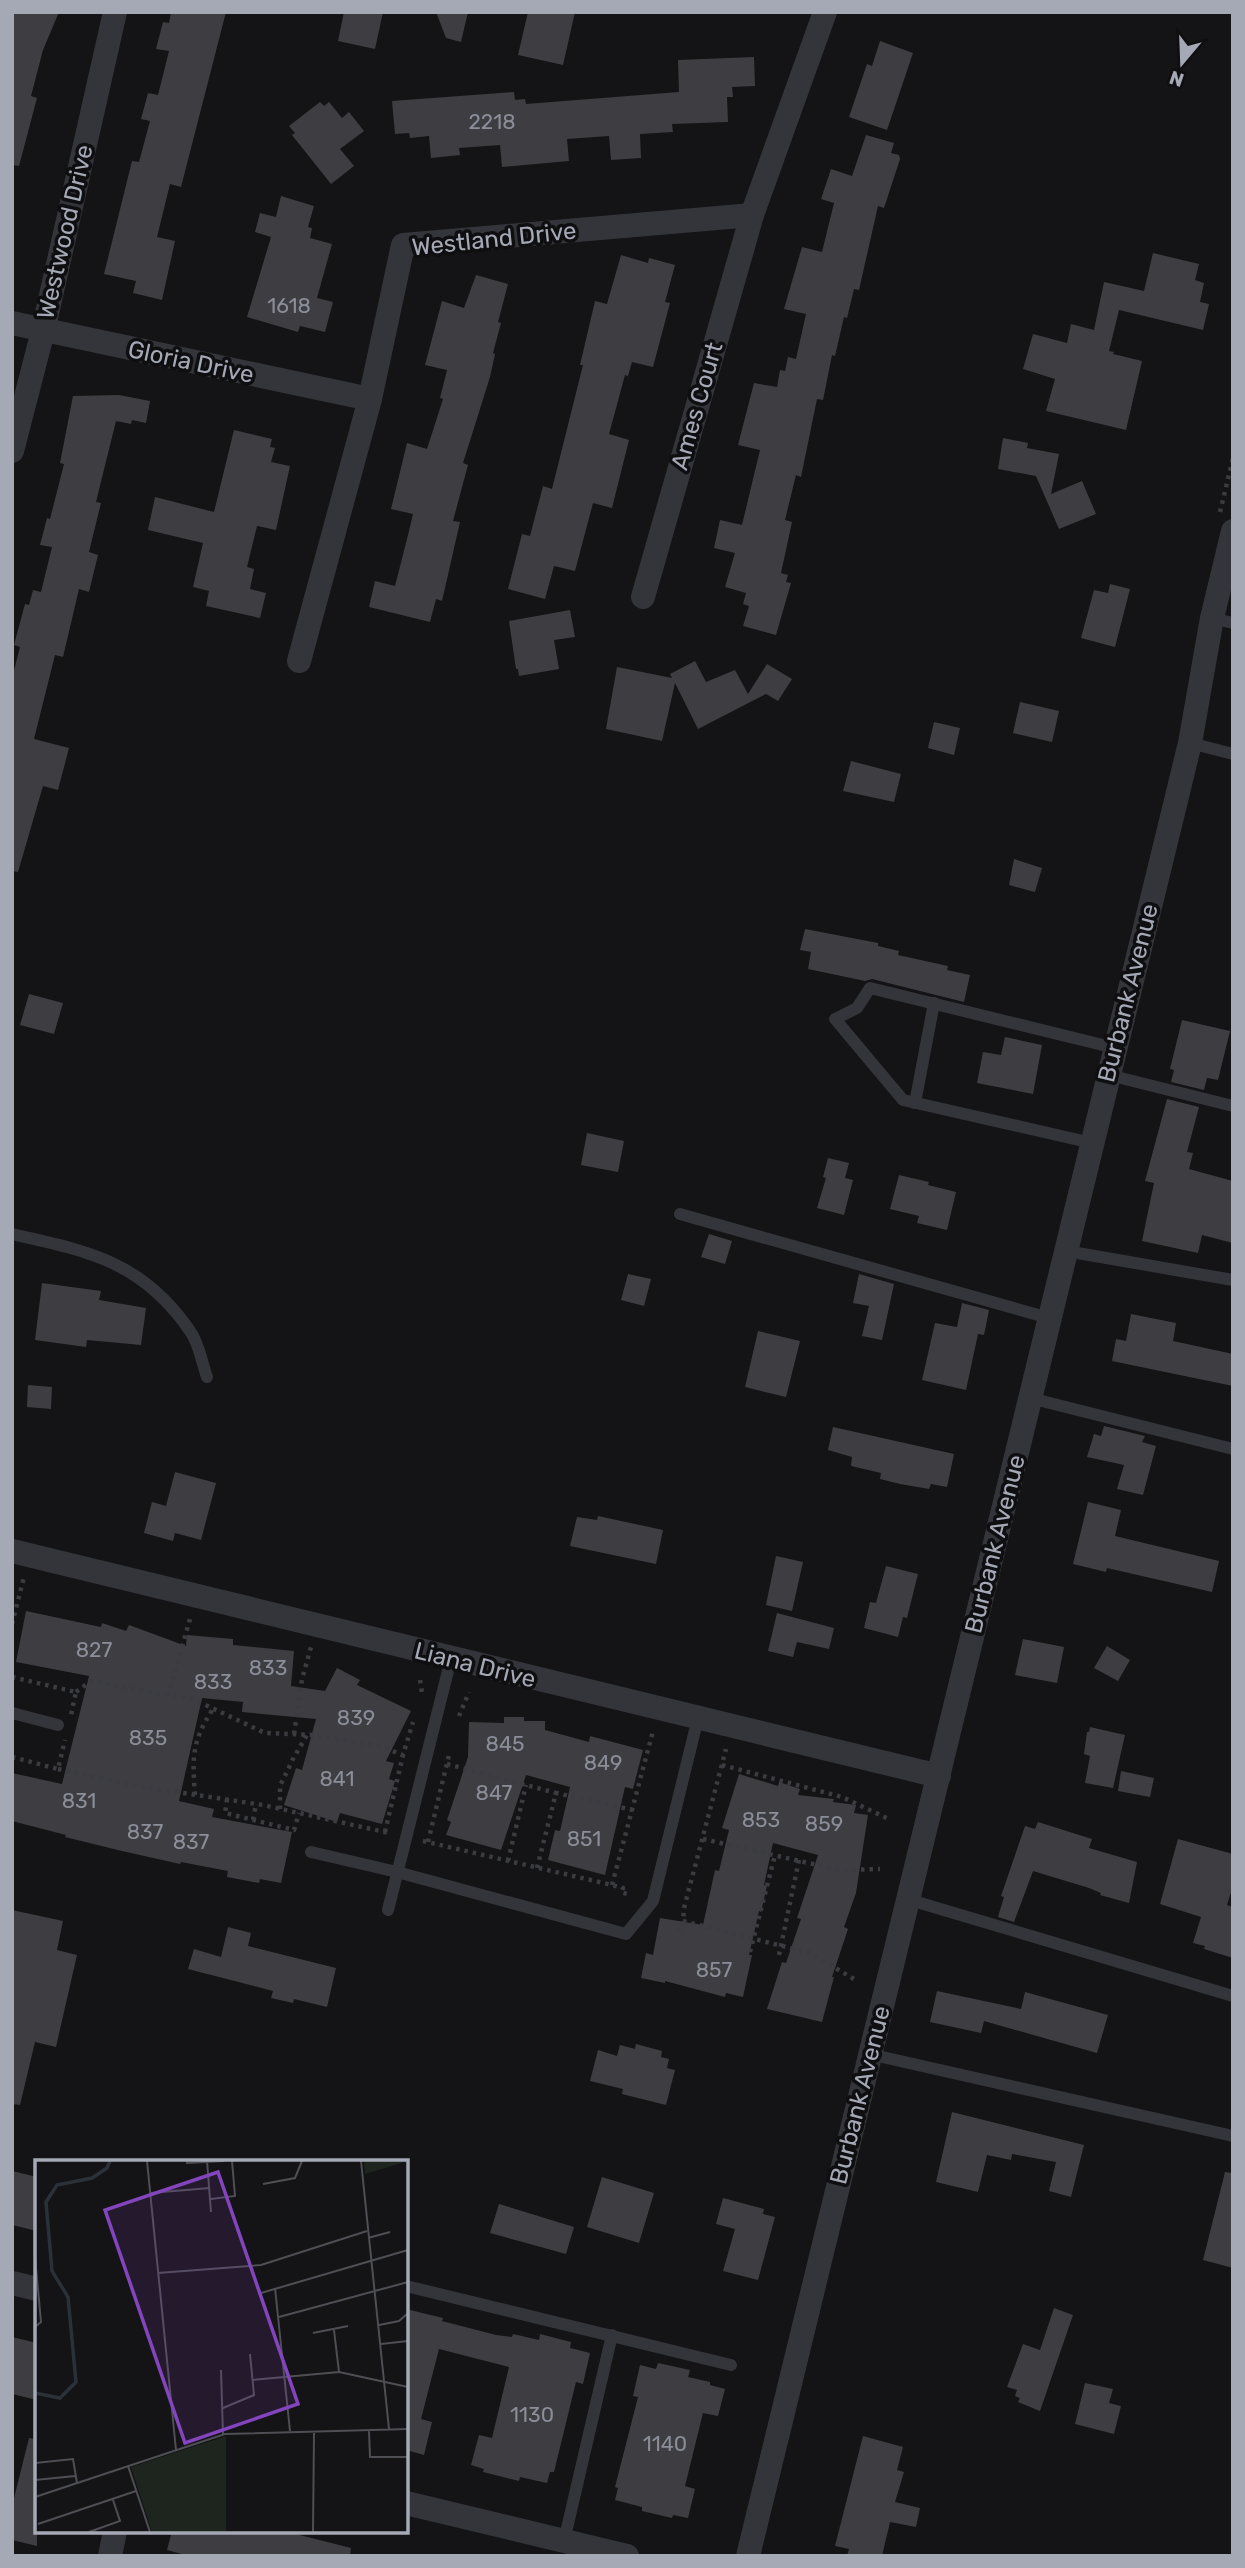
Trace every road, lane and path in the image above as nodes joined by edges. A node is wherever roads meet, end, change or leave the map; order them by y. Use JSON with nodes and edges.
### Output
{"nodes":[{"id":1,"x":115,"y":12,"type":"edge"},
{"id":2,"x":825,"y":12,"type":"edge"},
{"id":3,"x":752,"y":215,"type":"junction"},
{"id":4,"x":12,"y":323,"type":"edge"},
{"id":5,"x":43,"y":331,"type":"junction"},
{"id":6,"x":370,"y":399,"type":"junction"},
{"id":7,"x":12,"y":451,"type":"edge"},
{"id":8,"x":1233,"y":531,"type":"edge"},
{"id":9,"x":643,"y":597,"type":"dead end"},
{"id":10,"x":1222,"y":620,"type":"edge"},
{"id":11,"x":299,"y":661,"type":"dead end"},
{"id":12,"x":1190,"y":743,"type":"junction"},
{"id":13,"x":1233,"y":754,"type":"edge"},
{"id":14,"x":934,"y":1003,"type":"junction"},
{"id":15,"x":1115,"y":1048,"type":"junction"},
{"id":16,"x":1108,"y":1075,"type":"junction"},
{"id":17,"x":915,"y":1103,"type":"junction"},
{"id":18,"x":1233,"y":1105,"type":"edge"},
{"id":19,"x":1092,"y":1143,"type":"junction"},
{"id":20,"x":680,"y":1214,"type":"dead end"},
{"id":21,"x":12,"y":1234,"type":"edge"},
{"id":22,"x":1066,"y":1251,"type":"junction"},
{"id":23,"x":1233,"y":1280,"type":"edge"},
{"id":24,"x":1049,"y":1318,"type":"junction"},
{"id":25,"x":207,"y":1377,"type":"dead end"},
{"id":26,"x":1030,"y":1398,"type":"junction"},
{"id":27,"x":1233,"y":1449,"type":"edge"},
{"id":28,"x":12,"y":1552,"type":"edge"},
{"id":29,"x":24,"y":1577,"type":"dead end"},
{"id":30,"x":190,"y":1617,"type":"dead end"},
{"id":31,"x":12,"y":1624,"type":"edge"},
{"id":32,"x":312,"y":1647,"type":"dead end"},
{"id":33,"x":451,"y":1659,"type":"junction"},
{"id":34,"x":420,"y":1680,"type":"dead end"},
{"id":35,"x":76,"y":1692,"type":"dead end"},
{"id":36,"x":469,"y":1692,"type":"dead end"},
{"id":37,"x":168,"y":1696,"type":"junction"},
{"id":38,"x":418,"y":1705,"type":"dead end"},
{"id":39,"x":213,"y":1709,"type":"junction"},
{"id":40,"x":12,"y":1713,"type":"edge"},
{"id":41,"x":415,"y":1717,"type":"dead end"},
{"id":42,"x":698,"y":1718,"type":"junction"},
{"id":43,"x":58,"y":1725,"type":"dead end"},
{"id":44,"x":457,"y":1725,"type":"dead end"},
{"id":45,"x":653,"y":1731,"type":"dead end"},
{"id":46,"x":294,"y":1734,"type":"junction"},
{"id":47,"x":307,"y":1735,"type":"junction"},
{"id":48,"x":726,"y":1749,"type":"dead end"},
{"id":49,"x":450,"y":1751,"type":"dead end"},
{"id":50,"x":402,"y":1755,"type":"junction"},
{"id":51,"x":447,"y":1764,"type":"junction"},
{"id":52,"x":722,"y":1765,"type":"junction"},
{"id":53,"x":58,"y":1769,"type":"dead end"},
{"id":54,"x":939,"y":1776,"type":"junction"},
{"id":55,"x":526,"y":1785,"type":"junction"},
{"id":56,"x":556,"y":1793,"type":"junction"},
{"id":57,"x":195,"y":1795,"type":"junction"},
{"id":58,"x":227,"y":1800,"type":"junction"},
{"id":59,"x":256,"y":1804,"type":"junction"},
{"id":60,"x":280,"y":1809,"type":"junction"},
{"id":61,"x":633,"y":1810,"type":"junction"},
{"id":62,"x":299,"y":1813,"type":"junction"},
{"id":63,"x":253,"y":1820,"type":"junction"},
{"id":64,"x":891,"y":1821,"type":"dead end"},
{"id":65,"x":385,"y":1832,"type":"junction"},
{"id":66,"x":393,"y":1834,"type":"dead end"},
{"id":67,"x":703,"y":1839,"type":"junction"},
{"id":68,"x":421,"y":1841,"type":"dead end"},
{"id":69,"x":428,"y":1842,"type":"junction"},
{"id":70,"x":311,"y":1852,"type":"dead end"},
{"id":71,"x":775,"y":1855,"type":"junction"},
{"id":72,"x":799,"y":1860,"type":"junction"},
{"id":73,"x":508,"y":1861,"type":"junction"},
{"id":74,"x":537,"y":1868,"type":"junction"},
{"id":75,"x":880,"y":1870,"type":"dead end"},
{"id":76,"x":397,"y":1872,"type":"junction"},
{"id":77,"x":612,"y":1885,"type":"junction"},
{"id":78,"x":631,"y":1895,"type":"dead end"},
{"id":79,"x":910,"y":1900,"type":"junction"},
{"id":80,"x":388,"y":1910,"type":"dead end"},
{"id":81,"x":683,"y":1921,"type":"junction"},
{"id":82,"x":678,"y":1933,"type":"dead end"},
{"id":83,"x":754,"y":1938,"type":"junction"},
{"id":84,"x":780,"y":1945,"type":"junction"},
{"id":85,"x":750,"y":1952,"type":"dead end"},
{"id":86,"x":779,"y":1955,"type":"dead end"},
{"id":87,"x":854,"y":1979,"type":"dead end"},
{"id":88,"x":1233,"y":1996,"type":"edge"},
{"id":89,"x":869,"y":2054,"type":"junction"},
{"id":90,"x":1233,"y":2136,"type":"edge"},
{"id":91,"x":12,"y":2283,"type":"edge"},
{"id":92,"x":408,"y":2286,"type":"edge"},
{"id":93,"x":35,"y":2289,"type":"edge"},
{"id":94,"x":612,"y":2336,"type":"junction"},
{"id":95,"x":731,"y":2365,"type":"dead end"},
{"id":96,"x":408,"y":2503,"type":"edge"},
{"id":97,"x":115,"y":2533,"type":"edge"},
{"id":98,"x":564,"y":2541,"type":"junction"},
{"id":99,"x":110,"y":2556,"type":"edge"},
{"id":100,"x":627,"y":2556,"type":"edge"},
{"id":101,"x":748,"y":2556,"type":"edge"}],
"edges":[{"from":1,"to":5,"type":"street","name":"Westwood Drive"},
{"from":2,"to":3,"type":"street"},
{"from":3,"to":6,"type":"street","name":"Westland Drive"},
{"from":3,"to":9,"type":"street","name":"Ames Court"},
{"from":4,"to":5,"type":"street","name":"Gloria Drive"},
{"from":5,"to":6,"type":"street","name":"Gloria Drive"},
{"from":5,"to":7,"type":"street","name":"Westwood Drive"},
{"from":6,"to":11,"type":"street","name":"Westland Drive"},
{"from":8,"to":10,"type":"street","name":"Burbank Avenue"},
{"from":10,"to":12,"type":"street","name":"Burbank Avenue"},
{"from":12,"to":13,"type":"lane"},
{"from":12,"to":15,"type":"street","name":"Burbank Avenue"},
{"from":14,"to":15,"type":"lane"},
{"from":14,"to":17,"type":"lane"},
{"from":14,"to":17,"type":"lane"},
{"from":15,"to":16,"type":"street","name":"Burbank Avenue"},
{"from":16,"to":18,"type":"lane"},
{"from":16,"to":19,"type":"street","name":"Burbank Avenue"},
{"from":17,"to":19,"type":"lane"},
{"from":19,"to":22,"type":"street","name":"Burbank Avenue"},
{"from":20,"to":24,"type":"lane"},
{"from":21,"to":25,"type":"lane"},
{"from":22,"to":23,"type":"lane"},
{"from":22,"to":24,"type":"street","name":"Burbank Avenue"},
{"from":24,"to":26,"type":"street","name":"Burbank Avenue"},
{"from":26,"to":27,"type":"lane"},
{"from":26,"to":54,"type":"street","name":"Burbank Avenue"},
{"from":28,"to":33,"type":"street","name":"Liana Drive"},
{"from":29,"to":31,"type":"path"},
{"from":30,"to":37,"type":"path"},
{"from":32,"to":46,"type":"path"},
{"from":33,"to":42,"type":"street","name":"Liana Drive"},
{"from":33,"to":76,"type":"lane"},
{"from":34,"to":38,"type":"path"},
{"from":35,"to":37,"type":"path"},
{"from":36,"to":44,"type":"path"},
{"from":37,"to":39,"type":"path"},
{"from":39,"to":46,"type":"path"},
{"from":39,"to":57,"type":"path"},
{"from":40,"to":43,"type":"lane"},
{"from":41,"to":50,"type":"path"},
{"from":42,"to":54,"type":"street","name":"Liana Drive"},
{"from":42,"to":76,"type":"lane"},
{"from":45,"to":61,"type":"path"},
{"from":46,"to":47,"type":"path"},
{"from":47,"to":50,"type":"path"},
{"from":47,"to":60,"type":"path"},
{"from":48,"to":52,"type":"path"},
{"from":49,"to":51,"type":"path"},
{"from":50,"to":65,"type":"path"},
{"from":51,"to":55,"type":"path"},
{"from":51,"to":69,"type":"path"},
{"from":52,"to":64,"type":"path"},
{"from":52,"to":67,"type":"path"},
{"from":53,"to":57,"type":"path"},
{"from":54,"to":79,"type":"street","name":"Burbank Avenue"},
{"from":55,"to":56,"type":"path"},
{"from":55,"to":73,"type":"path"},
{"from":56,"to":61,"type":"path"},
{"from":56,"to":74,"type":"path"},
{"from":57,"to":58,"type":"path"},
{"from":58,"to":59,"type":"path"},
{"from":58,"to":63,"type":"path"},
{"from":59,"to":60,"type":"path"},
{"from":59,"to":63,"type":"path"},
{"from":60,"to":62,"type":"path"},
{"from":61,"to":77,"type":"path"},
{"from":62,"to":63,"type":"path"},
{"from":62,"to":65,"type":"path"},
{"from":65,"to":66,"type":"path"},
{"from":67,"to":71,"type":"path"},
{"from":67,"to":81,"type":"path"},
{"from":68,"to":69,"type":"path"},
{"from":69,"to":73,"type":"path"},
{"from":70,"to":76,"type":"lane"},
{"from":71,"to":72,"type":"path"},
{"from":71,"to":83,"type":"path"},
{"from":72,"to":75,"type":"path"},
{"from":72,"to":84,"type":"path"},
{"from":73,"to":74,"type":"path"},
{"from":74,"to":77,"type":"path"},
{"from":76,"to":80,"type":"lane"},
{"from":77,"to":78,"type":"path"},
{"from":79,"to":88,"type":"lane"},
{"from":79,"to":89,"type":"street","name":"Burbank Avenue"},
{"from":81,"to":82,"type":"path"},
{"from":81,"to":83,"type":"path"},
{"from":83,"to":84,"type":"path"},
{"from":83,"to":85,"type":"path"},
{"from":84,"to":86,"type":"path"},
{"from":84,"to":87,"type":"path"},
{"from":89,"to":90,"type":"lane"},
{"from":89,"to":101,"type":"street","name":"Burbank Avenue"},
{"from":91,"to":93,"type":"street"},
{"from":92,"to":94,"type":"lane"},
{"from":94,"to":95,"type":"lane"},
{"from":94,"to":98,"type":"lane"},
{"from":96,"to":98,"type":"street"},
{"from":97,"to":99,"type":"street"},
{"from":98,"to":100,"type":"street"}]}
